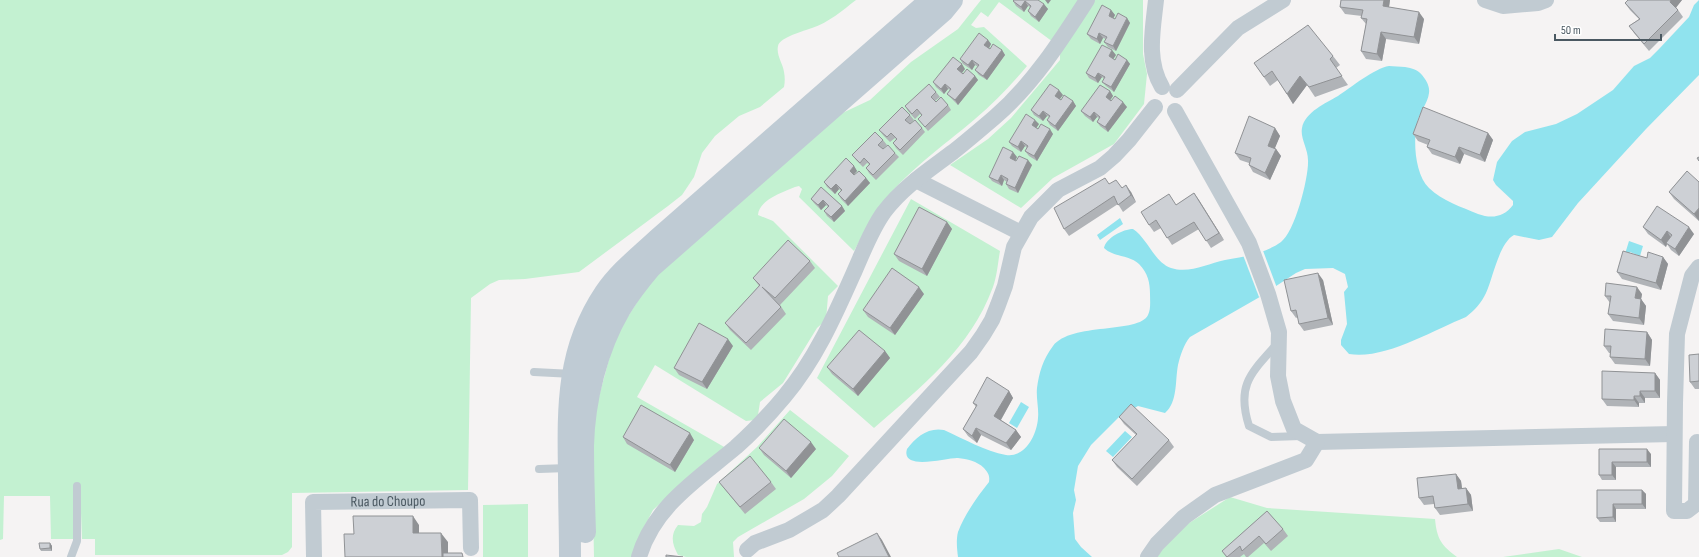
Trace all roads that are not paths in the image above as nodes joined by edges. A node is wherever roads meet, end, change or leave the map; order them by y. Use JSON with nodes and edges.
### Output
{"nodes":[{"id":1,"x":931,"y":0,"type":"edge"},
{"id":2,"x":952,"y":0,"type":"edge"},
{"id":3,"x":1087,"y":0,"type":"edge"},
{"id":4,"x":1156,"y":0,"type":"edge"},
{"id":5,"x":1284,"y":0,"type":"edge"},
{"id":6,"x":1486,"y":0,"type":"edge"},
{"id":7,"x":1546,"y":0,"type":"edge"},
{"id":8,"x":1169,"y":89,"type":"junction"},
{"id":9,"x":1155,"y":106,"type":"junction"},
{"id":10,"x":1175,"y":111,"type":"junction"},
{"id":11,"x":916,"y":180,"type":"junction"},
{"id":12,"x":1021,"y":233,"type":"junction"},
{"id":13,"x":1699,"y":267,"type":"edge"},
{"id":14,"x":1279,"y":342,"type":"junction"},
{"id":15,"x":534,"y":372,"type":"dead end"},
{"id":16,"x":573,"y":374,"type":"junction"},
{"id":17,"x":1674,"y":434,"type":"junction"},
{"id":18,"x":1312,"y":439,"type":"junction"},
{"id":19,"x":1697,"y":442,"type":"dead end"},
{"id":20,"x":568,"y":468,"type":"junction"},
{"id":21,"x":539,"y":469,"type":"dead end"},
{"id":22,"x":77,"y":486,"type":"dead end"},
{"id":23,"x":471,"y":548,"type":"dead end"},
{"id":24,"x":747,"y":550,"type":"dead end"},
{"id":25,"x":73,"y":555,"type":"edge"},
{"id":26,"x":314,"y":557,"type":"edge"},
{"id":27,"x":570,"y":557,"type":"edge"},
{"id":28,"x":585,"y":557,"type":"edge"},
{"id":29,"x":639,"y":557,"type":"edge"},
{"id":30,"x":1148,"y":557,"type":"edge"}],
"edges":[{"from":1,"to":16,"type":"main road"},
{"from":2,"to":28,"type":"main road"},
{"from":3,"to":11,"type":"street"},
{"from":4,"to":8,"type":"street"},
{"from":5,"to":8,"type":"street"},
{"from":6,"to":7,"type":"street"},
{"from":8,"to":9,"type":"street"},
{"from":8,"to":10,"type":"street"},
{"from":9,"to":10,"type":"street"},
{"from":9,"to":12,"type":"street"},
{"from":10,"to":14,"type":"street"},
{"from":11,"to":12,"type":"street"},
{"from":11,"to":29,"type":"street"},
{"from":12,"to":24,"type":"street"},
{"from":13,"to":17,"type":"street"},
{"from":14,"to":18,"type":"street"},
{"from":14,"to":18,"type":"lane"},
{"from":15,"to":16,"type":"lane"},
{"from":16,"to":20,"type":"main road"},
{"from":17,"to":18,"type":"street"},
{"from":17,"to":19,"type":"street"},
{"from":18,"to":30,"type":"street"},
{"from":20,"to":21,"type":"lane"},
{"from":20,"to":27,"type":"main road"},
{"from":22,"to":25,"type":"lane"},
{"from":23,"to":26,"type":"street","name":"Rua do Choupo"}]}
